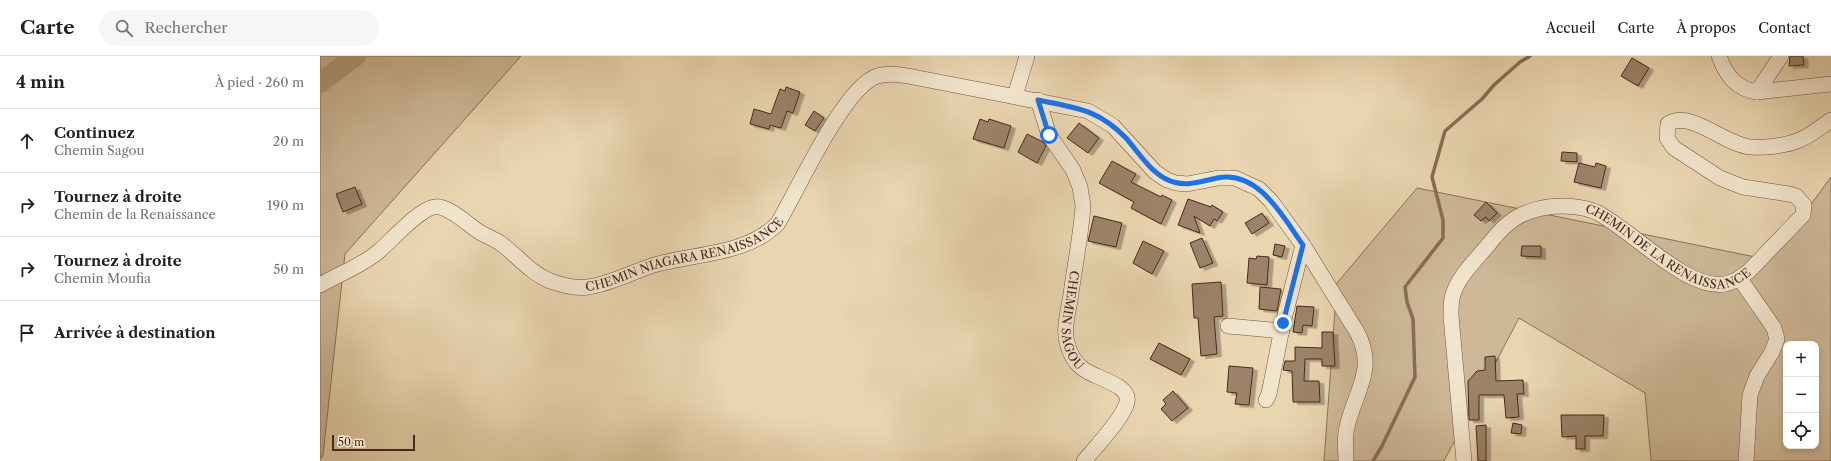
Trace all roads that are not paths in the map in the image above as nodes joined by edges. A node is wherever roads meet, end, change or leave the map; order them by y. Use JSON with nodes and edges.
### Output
{"nodes":[{"id":1,"x":1027,"y":56,"type":"edge"},
{"id":2,"x":1719,"y":56,"type":"edge"},
{"id":3,"x":1780,"y":56,"type":"edge"},
{"id":4,"x":1831,"y":84,"type":"edge"},
{"id":5,"x":1757,"y":92,"type":"junction"},
{"id":6,"x":1015,"y":96,"type":"junction"},
{"id":7,"x":1038,"y":100,"type":"junction"},
{"id":8,"x":1831,"y":120,"type":"edge"},
{"id":9,"x":1303,"y":245,"type":"junction"},
{"id":10,"x":1740,"y":279,"type":"junction"},
{"id":11,"x":320,"y":285,"type":"edge"},
{"id":12,"x":1243,"y":317,"type":"dead end"},
{"id":13,"x":1228,"y":326,"type":"dead end"},
{"id":14,"x":1282,"y":327,"type":"junction"},
{"id":15,"x":1266,"y":400,"type":"dead end"},
{"id":16,"x":1084,"y":461,"type":"edge"},
{"id":17,"x":1346,"y":461,"type":"edge"},
{"id":18,"x":1464,"y":461,"type":"edge"},
{"id":19,"x":1746,"y":461,"type":"edge"}],
"edges":[{"from":1,"to":6,"type":"street"},
{"from":2,"to":5,"type":"street"},
{"from":3,"to":5,"type":"street"},
{"from":4,"to":5,"type":"street"},
{"from":6,"to":7,"type":"street"},
{"from":6,"to":11,"type":"street","name":"CHEMIN NIAGARA RENAISSANCE"},
{"from":7,"to":9,"type":"street"},
{"from":7,"to":16,"type":"street","name":"CHEMIN SAGOU"},
{"from":8,"to":10,"type":"street","name":"CHEMIN DE LA RENAISSANCE"},
{"from":9,"to":14,"type":"street"},
{"from":9,"to":17,"type":"street"},
{"from":10,"to":18,"type":"street","name":"CHEMIN DE LA RENAISSANCE"},
{"from":10,"to":19,"type":"street"},
{"from":12,"to":14,"type":"street"},
{"from":13,"to":14,"type":"street"},
{"from":14,"to":15,"type":"street"}]}
